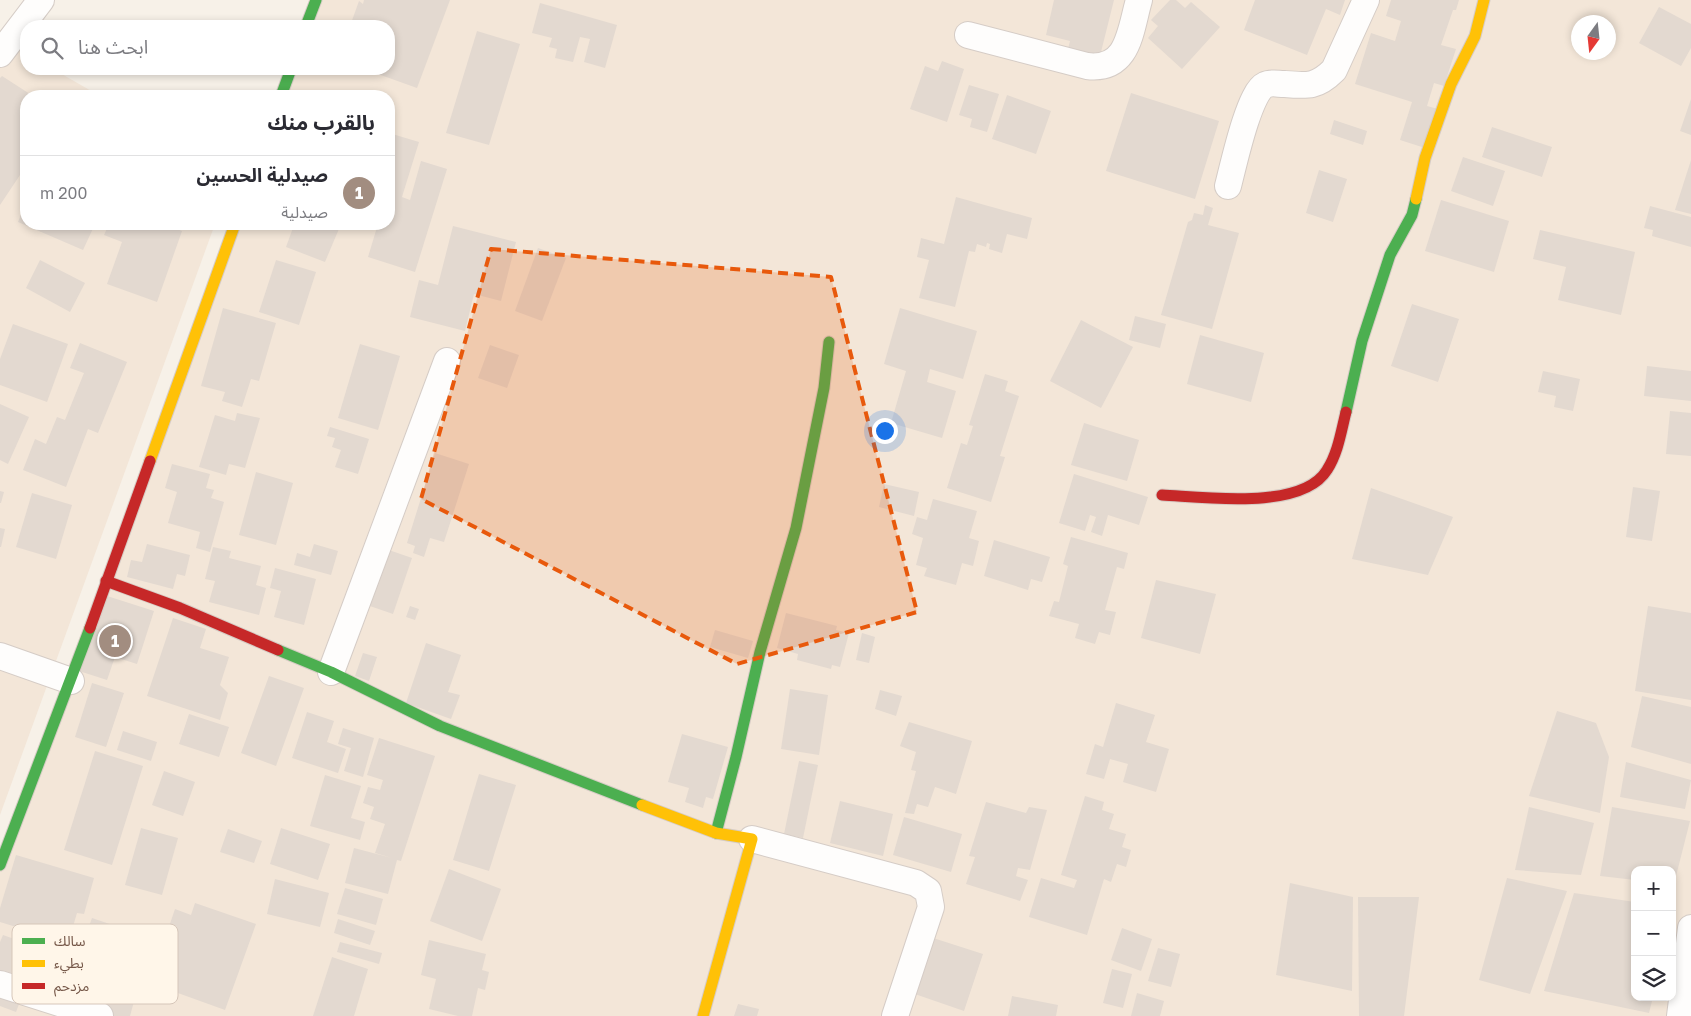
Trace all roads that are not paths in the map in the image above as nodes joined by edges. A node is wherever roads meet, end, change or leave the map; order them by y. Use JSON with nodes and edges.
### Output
{"nodes":[{"id":1,"x":41,"y":0,"type":"edge"},
{"id":2,"x":316,"y":0,"type":"edge"},
{"id":3,"x":1139,"y":0,"type":"edge"},
{"id":4,"x":1366,"y":0,"type":"edge"},
{"id":5,"x":1484,"y":0,"type":"edge"},
{"id":6,"x":26,"y":20,"type":"edge"},
{"id":7,"x":308,"y":20,"type":"edge"},
{"id":8,"x":20,"y":28,"type":"edge"},
{"id":9,"x":968,"y":35,"type":"dead end"},
{"id":10,"x":0,"y":54,"type":"edge"},
{"id":11,"x":289,"y":75,"type":"edge"},
{"id":12,"x":283,"y":90,"type":"edge"},
{"id":13,"x":1228,"y":186,"type":"dead end"},
{"id":14,"x":233,"y":230,"type":"edge"},
{"id":15,"x":829,"y":342,"type":"dead end"},
{"id":16,"x":447,"y":361,"type":"dead end"},
{"id":17,"x":1162,"y":495,"type":"dead end"},
{"id":18,"x":106,"y":581,"type":"junction"},
{"id":19,"x":0,"y":656,"type":"edge"},
{"id":20,"x":331,"y":672,"type":"junction"},
{"id":21,"x":71,"y":681,"type":"junction"},
{"id":22,"x":716,"y":833,"type":"junction"},
{"id":23,"x":752,"y":839,"type":"junction"},
{"id":24,"x":0,"y":865,"type":"edge"},
{"id":25,"x":1691,"y":928,"type":"edge"},
{"id":26,"x":0,"y":984,"type":"edge"},
{"id":27,"x":12,"y":988,"type":"edge"},
{"id":28,"x":62,"y":1004,"type":"edge"},
{"id":29,"x":100,"y":1016,"type":"edge"},
{"id":30,"x":703,"y":1016,"type":"edge"},
{"id":31,"x":895,"y":1016,"type":"edge"},
{"id":32,"x":1680,"y":1016,"type":"edge"}],
"edges":[{"from":1,"to":6,"type":"street"},
{"from":2,"to":7,"type":"street"},
{"from":3,"to":9,"type":"street"},
{"from":4,"to":13,"type":"street"},
{"from":5,"to":17,"type":"street"},
{"from":8,"to":10,"type":"street"},
{"from":11,"to":12,"type":"street"},
{"from":14,"to":18,"type":"street"},
{"from":15,"to":22,"type":"street"},
{"from":16,"to":20,"type":"street"},
{"from":18,"to":20,"type":"street"},
{"from":18,"to":21,"type":"street"},
{"from":19,"to":21,"type":"street"},
{"from":20,"to":22,"type":"street"},
{"from":21,"to":24,"type":"street"},
{"from":22,"to":23,"type":"street"},
{"from":23,"to":30,"type":"street"},
{"from":23,"to":31,"type":"street"},
{"from":25,"to":32,"type":"street"},
{"from":26,"to":27,"type":"street"},
{"from":28,"to":29,"type":"street"}]}
